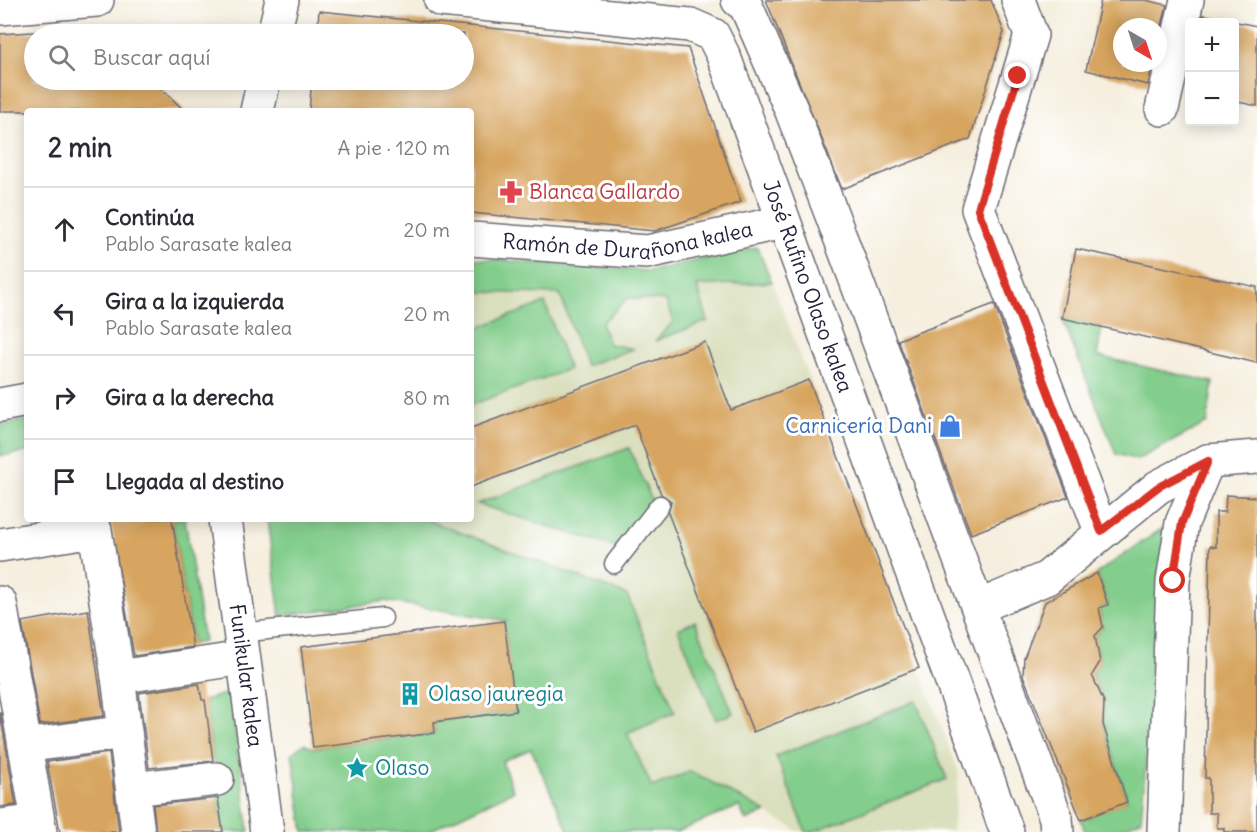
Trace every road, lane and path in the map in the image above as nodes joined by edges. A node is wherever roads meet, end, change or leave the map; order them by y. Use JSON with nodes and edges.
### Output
{"nodes":[{"id":1,"x":97,"y":0,"type":"edge"},
{"id":2,"x":282,"y":0,"type":"edge"},
{"id":3,"x":441,"y":0,"type":"edge"},
{"id":4,"x":738,"y":0,"type":"edge"},
{"id":5,"x":1018,"y":0,"type":"edge"},
{"id":6,"x":1187,"y":0,"type":"edge"},
{"id":7,"x":0,"y":8,"type":"edge"},
{"id":8,"x":276,"y":24,"type":"edge"},
{"id":9,"x":262,"y":90,"type":"edge"},
{"id":10,"x":258,"y":108,"type":"edge"},
{"id":11,"x":1162,"y":109,"type":"dead end"},
{"id":12,"x":783,"y":222,"type":"junction"},
{"id":13,"x":474,"y":239,"type":"edge"},
{"id":14,"x":24,"y":401,"type":"edge"},
{"id":15,"x":0,"y":405,"type":"edge"},
{"id":16,"x":1257,"y":457,"type":"edge"},
{"id":17,"x":1208,"y":461,"type":"junction"},
{"id":18,"x":660,"y":505,"type":"dead end"},
{"id":19,"x":225,"y":522,"type":"edge"},
{"id":20,"x":73,"y":526,"type":"edge"},
{"id":21,"x":1101,"y":531,"type":"junction"},
{"id":22,"x":0,"y":545,"type":"edge"},
{"id":23,"x":614,"y":564,"type":"dead end"},
{"id":24,"x":0,"y":603,"type":"edge"},
{"id":25,"x":978,"y":607,"type":"junction"},
{"id":26,"x":383,"y":618,"type":"dead end"},
{"id":27,"x":242,"y":645,"type":"junction"},
{"id":28,"x":118,"y":676,"type":"junction"},
{"id":29,"x":7,"y":687,"type":"edge"},
{"id":30,"x":125,"y":732,"type":"junction"},
{"id":31,"x":25,"y":746,"type":"junction"},
{"id":32,"x":217,"y":779,"type":"dead end"},
{"id":33,"x":133,"y":789,"type":"junction"},
{"id":34,"x":0,"y":826,"type":"edge"},
{"id":35,"x":39,"y":826,"type":"edge"},
{"id":36,"x":138,"y":832,"type":"edge"},
{"id":37,"x":267,"y":832,"type":"edge"},
{"id":38,"x":1006,"y":832,"type":"edge"},
{"id":39,"x":1057,"y":832,"type":"edge"},
{"id":40,"x":1164,"y":832,"type":"edge"}],
"edges":[{"from":1,"to":7,"type":"street"},
{"from":2,"to":8,"type":"street"},
{"from":3,"to":12,"type":"street","name":"José Rufino Olaso kalea"},
{"from":4,"to":25,"type":"street"},
{"from":5,"to":21,"type":"street"},
{"from":6,"to":11,"type":"street"},
{"from":9,"to":10,"type":"street"},
{"from":12,"to":13,"type":"street","name":"Ramón de Durañona kalea"},
{"from":12,"to":38,"type":"street","name":"José Rufino Olaso kalea"},
{"from":14,"to":15,"type":"street"},
{"from":16,"to":17,"type":"street"},
{"from":17,"to":21,"type":"street"},
{"from":17,"to":40,"type":"street"},
{"from":18,"to":23,"type":"lane"},
{"from":19,"to":27,"type":"street","name":"Funikular kalea"},
{"from":20,"to":22,"type":"street"},
{"from":20,"to":28,"type":"street"},
{"from":21,"to":25,"type":"street"},
{"from":24,"to":29,"type":"street"},
{"from":25,"to":39,"type":"street"},
{"from":26,"to":27,"type":"lane"},
{"from":27,"to":28,"type":"street"},
{"from":27,"to":37,"type":"street","name":"Funikular kalea"},
{"from":28,"to":30,"type":"street"},
{"from":29,"to":31,"type":"street"},
{"from":30,"to":31,"type":"street"},
{"from":30,"to":33,"type":"street"},
{"from":31,"to":35,"type":"street"},
{"from":32,"to":33,"type":"street"},
{"from":33,"to":36,"type":"street"},
{"from":34,"to":35,"type":"street"}]}
